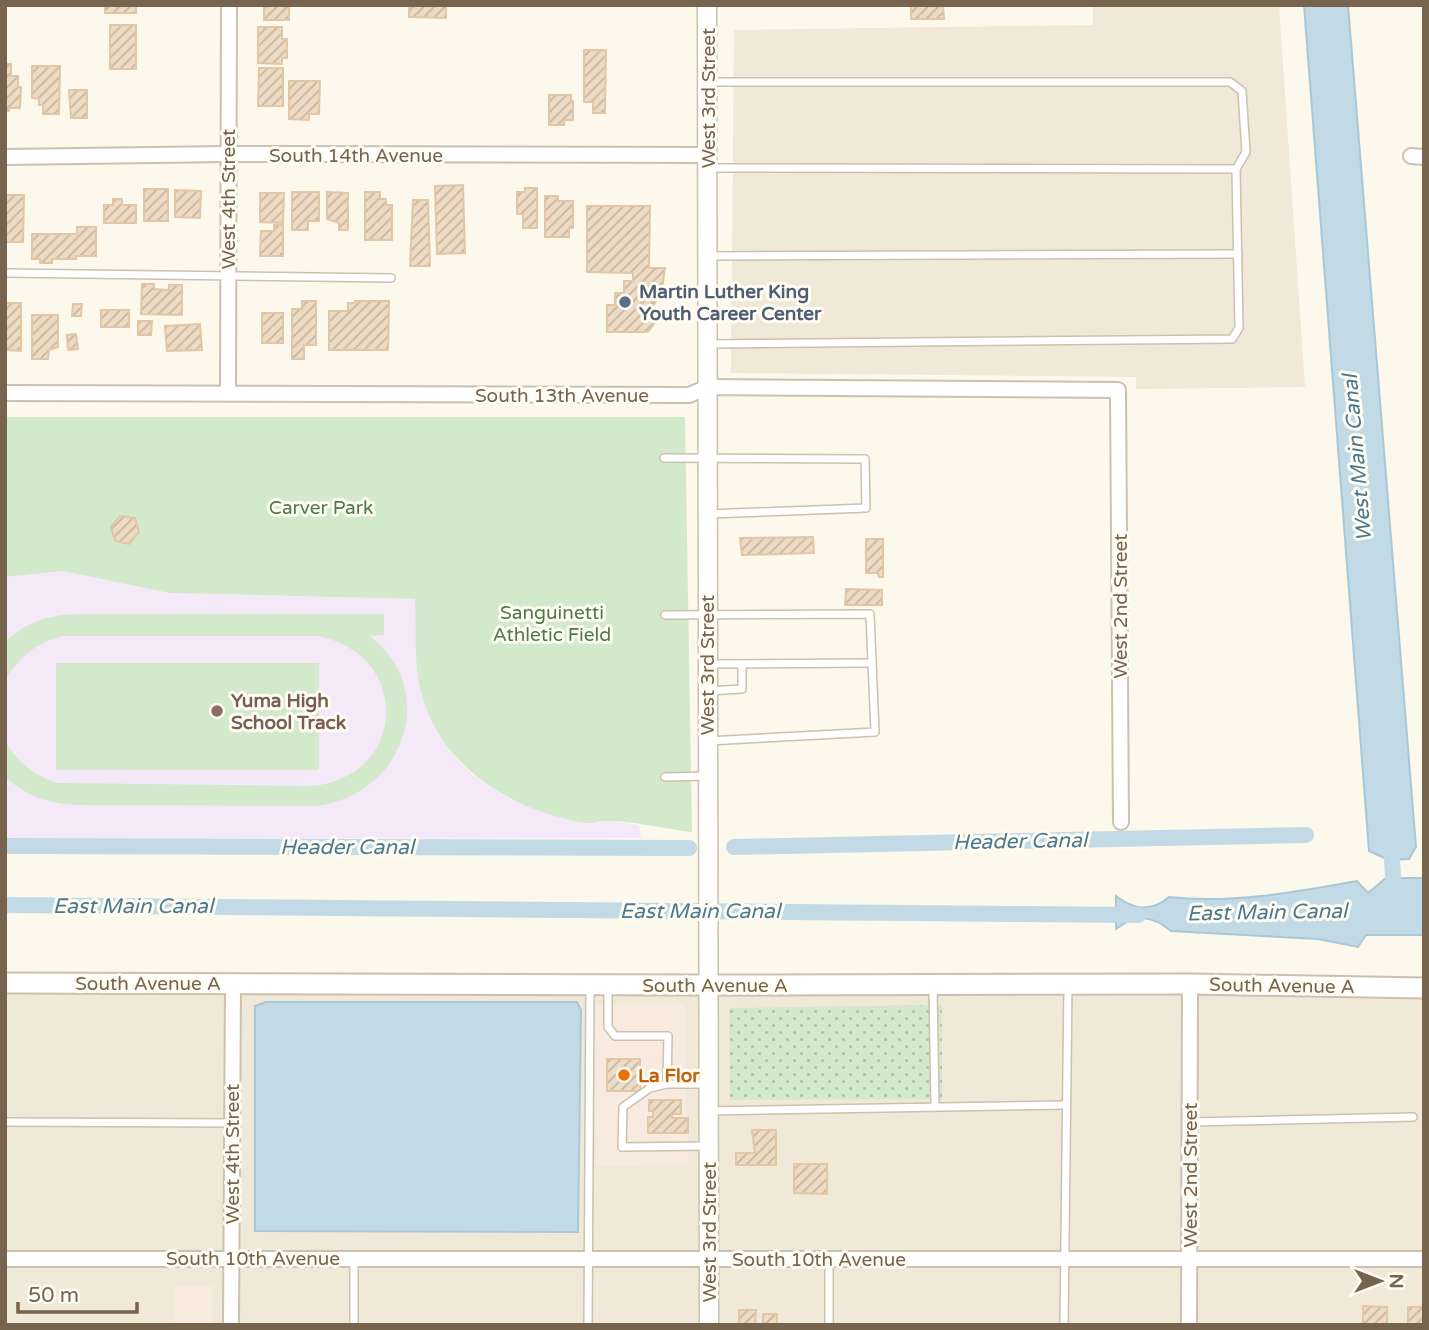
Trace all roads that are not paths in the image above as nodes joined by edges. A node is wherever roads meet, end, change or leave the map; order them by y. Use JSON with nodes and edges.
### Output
{"nodes":[{"id":1,"x":229,"y":5,"type":"edge"},
{"id":2,"x":708,"y":5,"type":"edge"},
{"id":3,"x":708,"y":82,"type":"junction"},
{"id":4,"x":227,"y":154,"type":"junction"},
{"id":5,"x":5,"y":157,"type":"edge"},
{"id":6,"x":708,"y":162,"type":"junction"},
{"id":7,"x":1236,"y":169,"type":"junction"},
{"id":8,"x":1238,"y":254,"type":"junction"},
{"id":9,"x":708,"y":256,"type":"junction"},
{"id":10,"x":5,"y":273,"type":"edge"},
{"id":11,"x":228,"y":276,"type":"junction"},
{"id":12,"x":391,"y":278,"type":"dead end"},
{"id":13,"x":708,"y":344,"type":"junction"},
{"id":14,"x":708,"y":387,"type":"junction"},
{"id":15,"x":1118,"y":390,"type":"joint"},
{"id":16,"x":5,"y":393,"type":"edge"},
{"id":17,"x":228,"y":393,"type":"junction"},
{"id":18,"x":664,"y":458,"type":"dead end"},
{"id":19,"x":708,"y":459,"type":"junction"},
{"id":20,"x":708,"y":514,"type":"junction"},
{"id":21,"x":708,"y":614,"type":"junction"},
{"id":22,"x":664,"y":615,"type":"dead end"},
{"id":23,"x":872,"y":663,"type":"junction"},
{"id":24,"x":708,"y":664,"type":"junction"},
{"id":25,"x":742,"y":664,"type":"junction"},
{"id":26,"x":708,"y":691,"type":"junction"},
{"id":27,"x":707,"y":741,"type":"junction"},
{"id":28,"x":707,"y":776,"type":"junction"},
{"id":29,"x":665,"y":777,"type":"dead end"},
{"id":30,"x":1122,"y":822,"type":"dead end"},
{"id":31,"x":5,"y":983,"type":"edge"},
{"id":32,"x":233,"y":983,"type":"junction"},
{"id":33,"x":599,"y":984,"type":"junction"},
{"id":34,"x":933,"y":984,"type":"junction"},
{"id":35,"x":1068,"y":984,"type":"junction"},
{"id":36,"x":1190,"y":984,"type":"junction"},
{"id":37,"x":709,"y":985,"type":"junction"},
{"id":38,"x":1424,"y":988,"type":"edge"},
{"id":39,"x":667,"y":1084,"type":"junction"},
{"id":40,"x":709,"y":1084,"type":"junction"},
{"id":41,"x":1066,"y":1105,"type":"junction"},
{"id":42,"x":935,"y":1107,"type":"junction"},
{"id":43,"x":709,"y":1111,"type":"junction"},
{"id":44,"x":1413,"y":1117,"type":"dead end"},
{"id":45,"x":5,"y":1122,"type":"edge"},
{"id":46,"x":1190,"y":1122,"type":"junction"},
{"id":47,"x":233,"y":1123,"type":"junction"},
{"id":48,"x":709,"y":1146,"type":"junction"},
{"id":49,"x":231,"y":1257,"type":"junction"},
{"id":50,"x":354,"y":1258,"type":"junction"},
{"id":51,"x":5,"y":1259,"type":"edge"},
{"id":52,"x":709,"y":1259,"type":"junction"},
{"id":53,"x":828,"y":1259,"type":"junction"},
{"id":54,"x":1064,"y":1259,"type":"junction"},
{"id":55,"x":1189,"y":1259,"type":"junction"},
{"id":56,"x":1424,"y":1259,"type":"edge"},
{"id":57,"x":589,"y":1260,"type":"junction"},
{"id":58,"x":231,"y":1325,"type":"edge"},
{"id":59,"x":354,"y":1325,"type":"edge"},
{"id":60,"x":588,"y":1325,"type":"edge"},
{"id":61,"x":709,"y":1325,"type":"edge"},
{"id":62,"x":828,"y":1325,"type":"edge"},
{"id":63,"x":1064,"y":1325,"type":"edge"},
{"id":64,"x":1189,"y":1325,"type":"edge"}],
"edges":[{"from":1,"to":4,"type":"street","name":"West 4th Street"},
{"from":2,"to":3,"type":"street","name":"West 3rd Street"},
{"from":3,"to":6,"type":"street","name":"West 3rd Street"},
{"from":3,"to":7,"type":"lane"},
{"from":4,"to":5,"type":"street","name":"South 14th Avenue"},
{"from":4,"to":6,"type":"street","name":"South 14th Avenue"},
{"from":4,"to":11,"type":"street","name":"West 4th Street"},
{"from":6,"to":7,"type":"lane"},
{"from":6,"to":9,"type":"street","name":"West 3rd Street"},
{"from":7,"to":8,"type":"lane"},
{"from":8,"to":9,"type":"lane"},
{"from":8,"to":13,"type":"lane"},
{"from":9,"to":13,"type":"street","name":"West 3rd Street"},
{"from":10,"to":11,"type":"lane"},
{"from":11,"to":12,"type":"lane"},
{"from":11,"to":17,"type":"street","name":"West 4th Street"},
{"from":13,"to":14,"type":"street","name":"West 3rd Street"},
{"from":14,"to":15,"type":"street","name":"South 13th Avenue"},
{"from":14,"to":17,"type":"street","name":"South 13th Avenue"},
{"from":14,"to":19,"type":"street","name":"West 3rd Street"},
{"from":15,"to":30,"type":"street","name":"West 2nd Street"},
{"from":16,"to":17,"type":"street","name":"South 13th Avenue"},
{"from":18,"to":19,"type":"lane"},
{"from":19,"to":20,"type":"street","name":"West 3rd Street"},
{"from":19,"to":20,"type":"lane"},
{"from":20,"to":21,"type":"street","name":"West 3rd Street"},
{"from":21,"to":22,"type":"lane"},
{"from":21,"to":23,"type":"lane"},
{"from":21,"to":24,"type":"street","name":"West 3rd Street"},
{"from":23,"to":25,"type":"lane"},
{"from":23,"to":27,"type":"lane"},
{"from":24,"to":25,"type":"lane"},
{"from":24,"to":26,"type":"street","name":"West 3rd Street"},
{"from":25,"to":26,"type":"lane"},
{"from":26,"to":27,"type":"street","name":"West 3rd Street"},
{"from":27,"to":28,"type":"street","name":"West 3rd Street"},
{"from":28,"to":29,"type":"lane"},
{"from":28,"to":37,"type":"street","name":"West 3rd Street"},
{"from":31,"to":32,"type":"main road","name":"South Avenue A"},
{"from":32,"to":33,"type":"main road","name":"South Avenue A"},
{"from":32,"to":47,"type":"street","name":"West 4th Street"},
{"from":33,"to":37,"type":"main road","name":"South Avenue A"},
{"from":33,"to":39,"type":"lane"},
{"from":33,"to":57,"type":"lane"},
{"from":34,"to":35,"type":"main road","name":"South Avenue A"},
{"from":34,"to":37,"type":"main road","name":"South Avenue A"},
{"from":34,"to":42,"type":"lane"},
{"from":35,"to":36,"type":"main road","name":"South Avenue A"},
{"from":35,"to":41,"type":"lane"},
{"from":36,"to":38,"type":"main road","name":"South Avenue A"},
{"from":36,"to":46,"type":"street","name":"West 2nd Street"},
{"from":37,"to":40,"type":"street","name":"West 3rd Street"},
{"from":39,"to":40,"type":"lane"},
{"from":39,"to":48,"type":"lane"},
{"from":40,"to":43,"type":"street","name":"West 3rd Street"},
{"from":41,"to":42,"type":"lane"},
{"from":41,"to":54,"type":"lane"},
{"from":42,"to":43,"type":"lane"},
{"from":43,"to":48,"type":"street","name":"West 3rd Street"},
{"from":44,"to":46,"type":"lane"},
{"from":45,"to":47,"type":"lane"},
{"from":46,"to":55,"type":"street","name":"West 2nd Street"},
{"from":47,"to":49,"type":"street","name":"West 4th Street"},
{"from":48,"to":52,"type":"street","name":"West 3rd Street"},
{"from":49,"to":50,"type":"street","name":"South 10th Avenue"},
{"from":49,"to":51,"type":"street","name":"South 10th Avenue"},
{"from":49,"to":58,"type":"street","name":"West 4th Street"},
{"from":50,"to":57,"type":"street","name":"South 10th Avenue"},
{"from":50,"to":59,"type":"lane"},
{"from":52,"to":53,"type":"street","name":"South 10th Avenue"},
{"from":52,"to":57,"type":"street","name":"South 10th Avenue"},
{"from":52,"to":61,"type":"street","name":"West 3rd Street"},
{"from":53,"to":54,"type":"street","name":"South 10th Avenue"},
{"from":53,"to":62,"type":"lane"},
{"from":54,"to":55,"type":"street","name":"South 10th Avenue"},
{"from":54,"to":63,"type":"lane"},
{"from":55,"to":56,"type":"street","name":"South 10th Avenue"},
{"from":55,"to":64,"type":"street","name":"West 2nd Street"},
{"from":57,"to":60,"type":"lane"}]}
